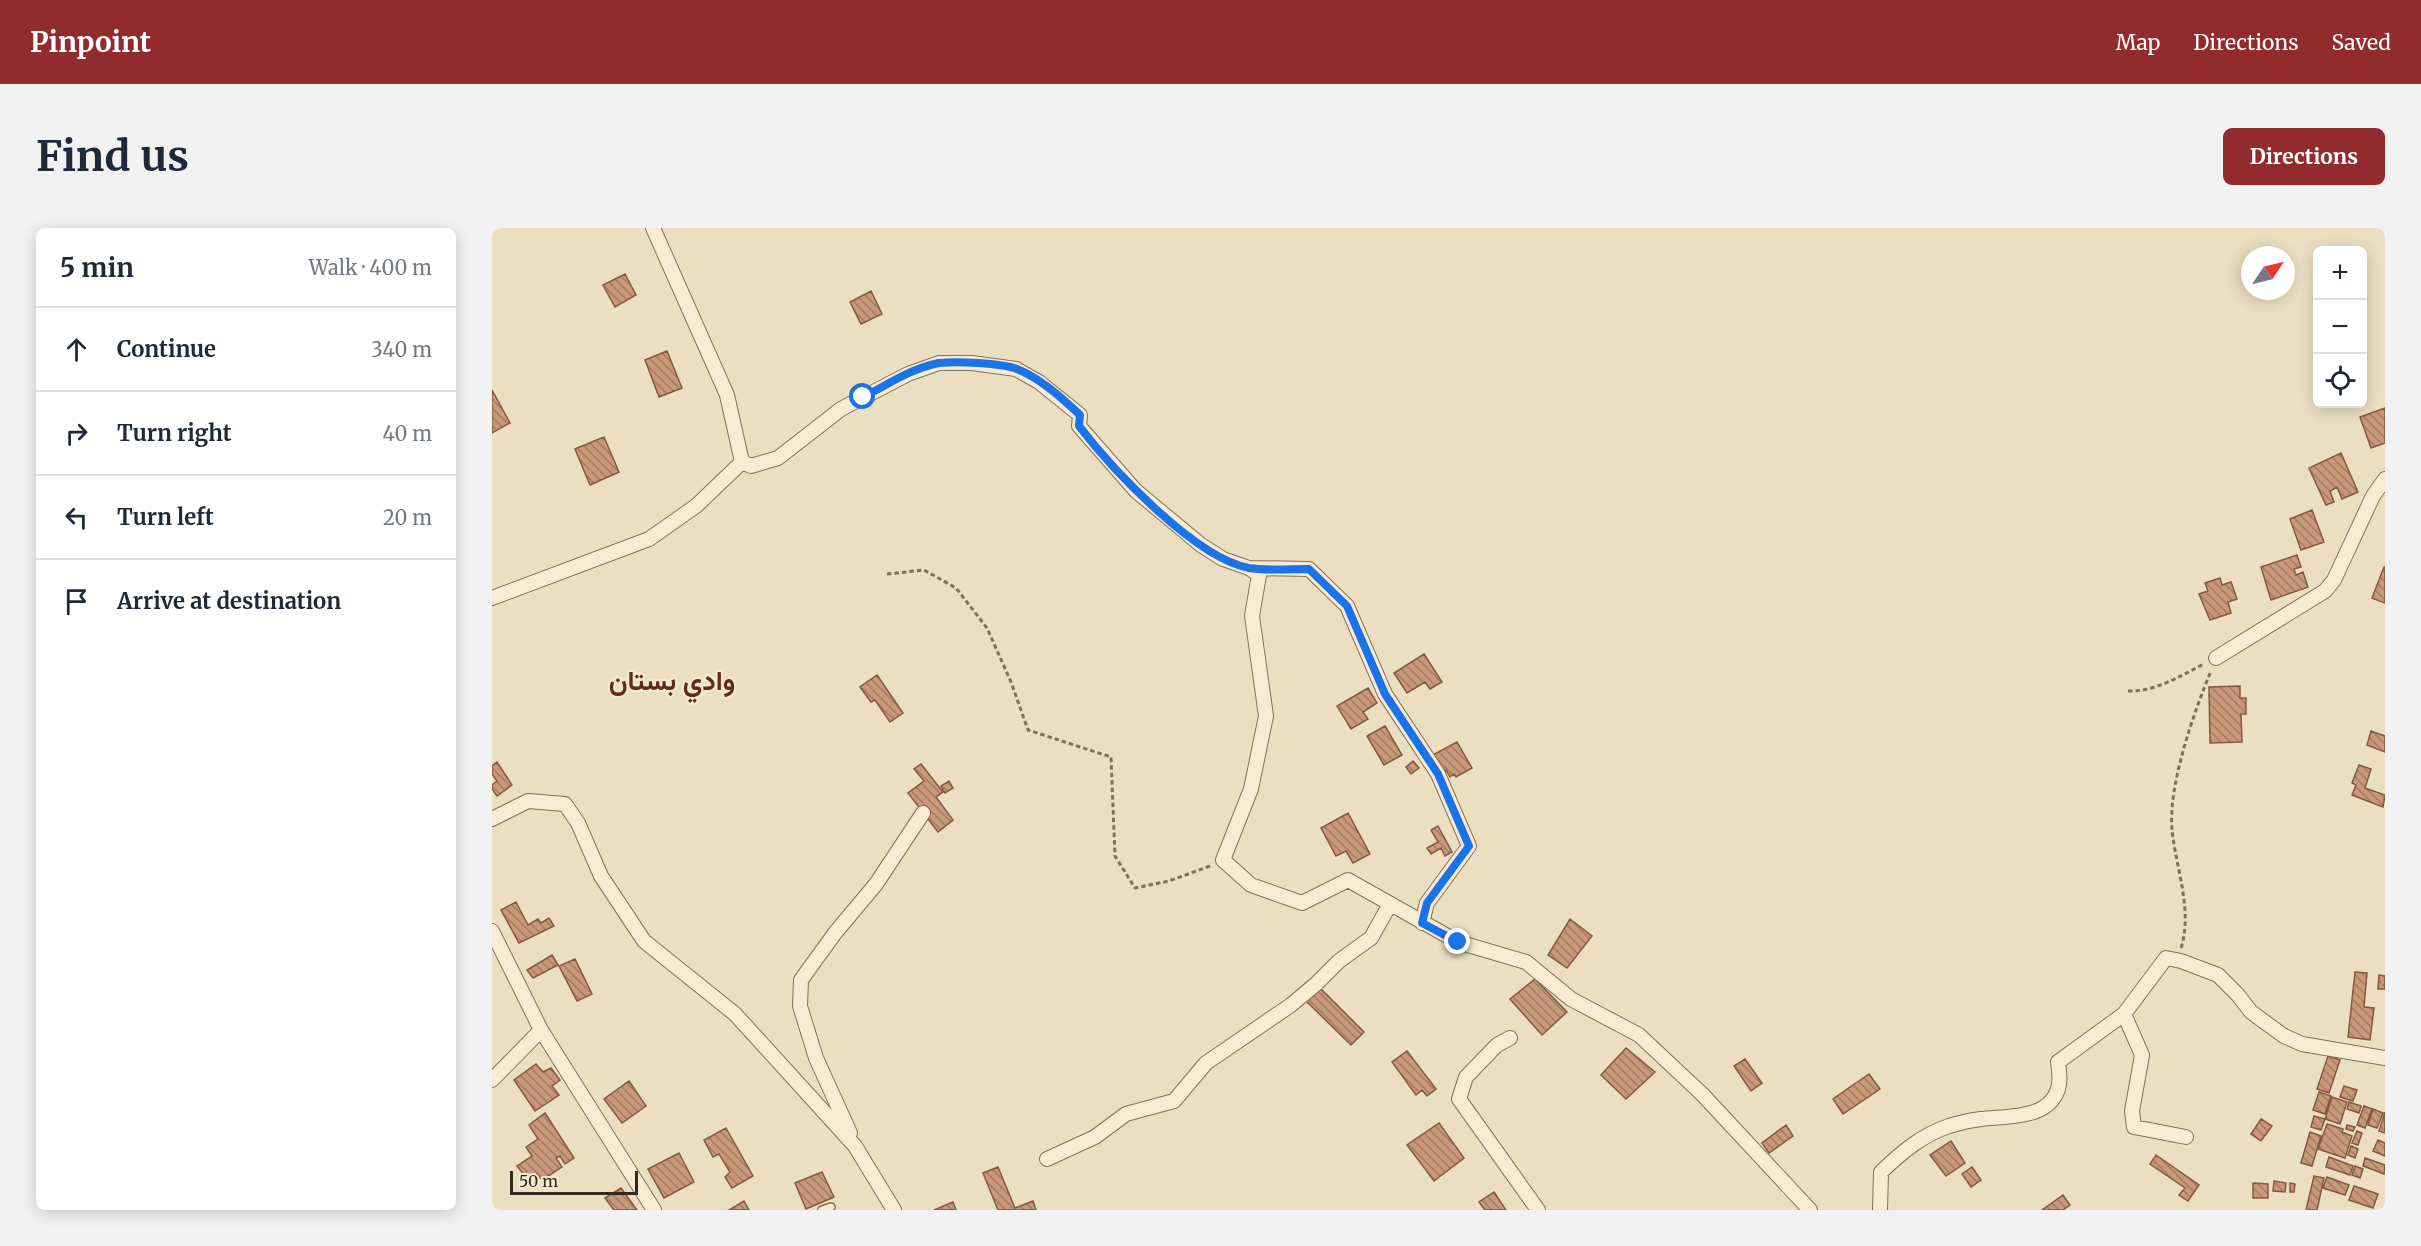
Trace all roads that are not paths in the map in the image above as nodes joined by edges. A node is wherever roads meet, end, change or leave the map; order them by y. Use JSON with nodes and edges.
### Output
{"nodes":[{"id":1,"x":653,"y":228,"type":"edge"},
{"id":2,"x":742,"y":462,"type":"junction"},
{"id":3,"x":2385,"y":479,"type":"edge"},
{"id":4,"x":1250,"y":568,"type":"junction"},
{"id":5,"x":492,"y":598,"type":"edge"},
{"id":6,"x":2216,"y":658,"type":"road end"},
{"id":7,"x":923,"y":813,"type":"dead end"},
{"id":8,"x":492,"y":819,"type":"edge"},
{"id":9,"x":1389,"y":904,"type":"junction"},
{"id":10,"x":1422,"y":923,"type":"junction"},
{"id":11,"x":492,"y":931,"type":"edge"},
{"id":12,"x":2124,"y":1014,"type":"junction"},
{"id":13,"x":541,"y":1030,"type":"junction"},
{"id":14,"x":1510,"y":1038,"type":"dead end"},
{"id":15,"x":2385,"y":1058,"type":"edge"},
{"id":16,"x":492,"y":1080,"type":"edge"},
{"id":17,"x":2186,"y":1137,"type":"dead end"},
{"id":18,"x":855,"y":1146,"type":"junction"},
{"id":19,"x":1047,"y":1159,"type":"dead end"},
{"id":20,"x":831,"y":1207,"type":"dead end"},
{"id":21,"x":654,"y":1210,"type":"edge"},
{"id":22,"x":822,"y":1210,"type":"edge"},
{"id":23,"x":894,"y":1210,"type":"edge"},
{"id":24,"x":1538,"y":1210,"type":"edge"},
{"id":25,"x":1810,"y":1210,"type":"edge"},
{"id":26,"x":1880,"y":1210,"type":"edge"}],
"edges":[{"from":1,"to":2,"type":"street"},
{"from":2,"to":4,"type":"street"},
{"from":2,"to":5,"type":"street"},
{"from":3,"to":6,"type":"street"},
{"from":4,"to":9,"type":"street"},
{"from":4,"to":10,"type":"street"},
{"from":7,"to":18,"type":"street"},
{"from":8,"to":18,"type":"street"},
{"from":9,"to":10,"type":"street"},
{"from":9,"to":19,"type":"street"},
{"from":10,"to":25,"type":"street"},
{"from":11,"to":13,"type":"street"},
{"from":12,"to":15,"type":"street"},
{"from":12,"to":17,"type":"street"},
{"from":12,"to":26,"type":"street"},
{"from":13,"to":16,"type":"street"},
{"from":13,"to":21,"type":"street"},
{"from":14,"to":24,"type":"street"},
{"from":18,"to":23,"type":"street"},
{"from":20,"to":22,"type":"lane"}]}
